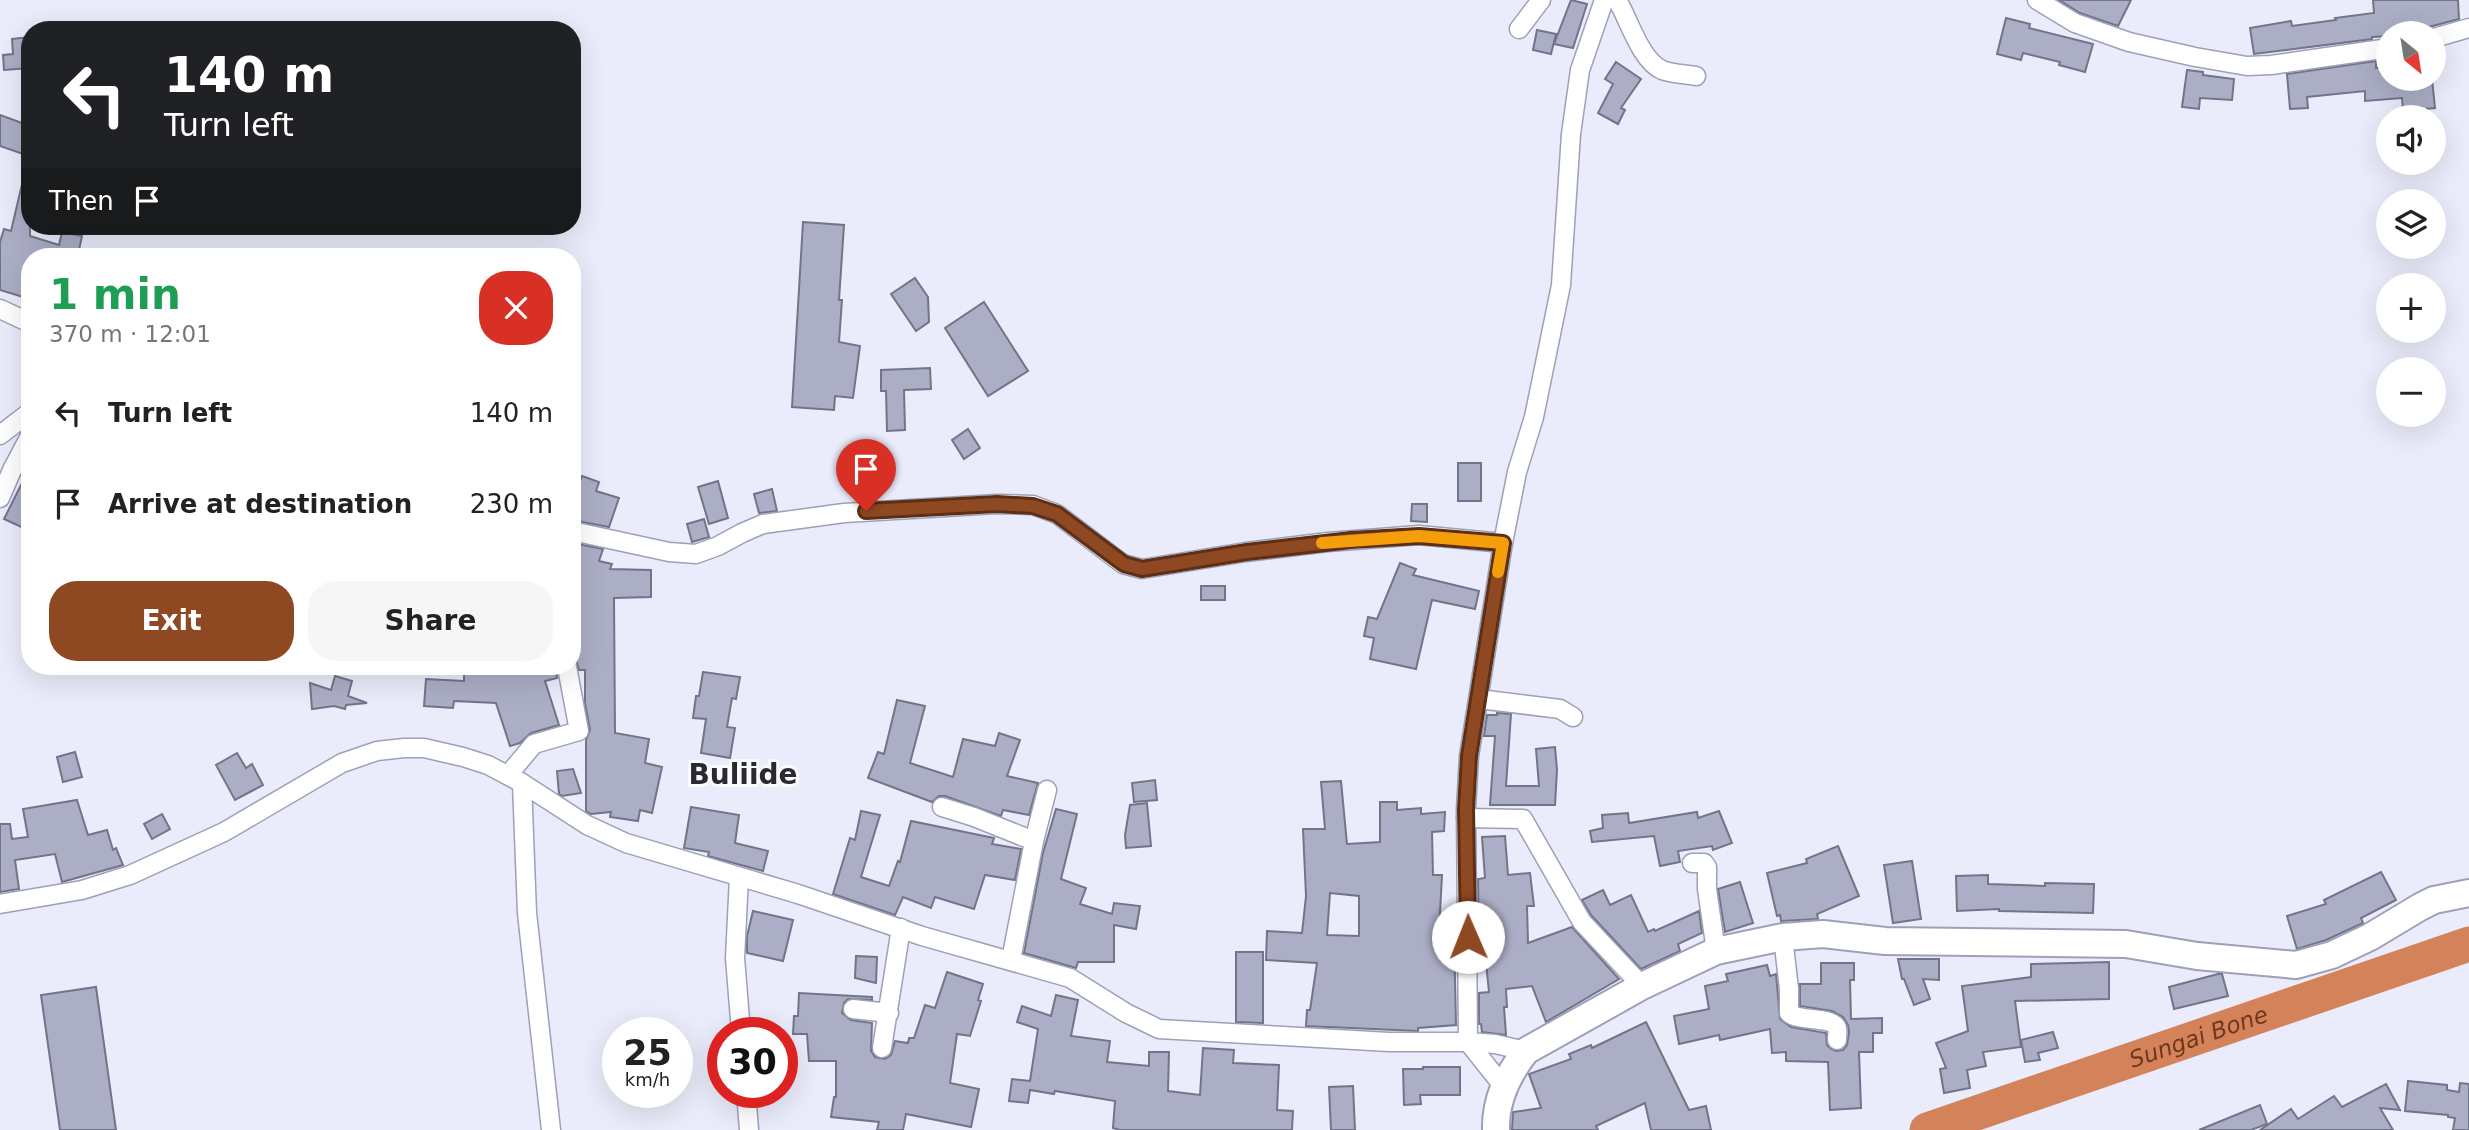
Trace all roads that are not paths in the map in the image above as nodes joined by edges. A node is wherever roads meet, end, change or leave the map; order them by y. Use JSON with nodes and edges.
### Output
{"nodes":[{"id":1,"x":1541,"y":0,"type":"edge"},
{"id":2,"x":1604,"y":0,"type":"edge"},
{"id":3,"x":1617,"y":0,"type":"edge"},
{"id":4,"x":2037,"y":0,"type":"edge"},
{"id":5,"x":2469,"y":28,"type":"edge"},
{"id":6,"x":1519,"y":29,"type":"dead end"},
{"id":7,"x":2446,"y":35,"type":"edge"},
{"id":8,"x":2376,"y":50,"type":"edge"},
{"id":9,"x":1696,"y":76,"type":"dead end"},
{"id":10,"x":0,"y":309,"type":"edge"},
{"id":11,"x":21,"y":319,"type":"edge"},
{"id":12,"x":21,"y":419,"type":"edge"},
{"id":13,"x":0,"y":435,"type":"edge"},
{"id":14,"x":21,"y":453,"type":"edge"},
{"id":15,"x":0,"y":498,"type":"edge"},
{"id":16,"x":581,"y":533,"type":"edge"},
{"id":17,"x":1503,"y":543,"type":"junction"},
{"id":18,"x":569,"y":675,"type":"edge"},
{"id":19,"x":1479,"y":699,"type":"junction"},
{"id":20,"x":1573,"y":717,"type":"dead end"},
{"id":21,"x":515,"y":779,"type":"junction"},
{"id":22,"x":1047,"y":790,"type":"dead end"},
{"id":23,"x":942,"y":807,"type":"dead end"},
{"id":24,"x":1466,"y":818,"type":"junction"},
{"id":25,"x":1034,"y":841,"type":"junction"},
{"id":26,"x":1692,"y":863,"type":"dead end"},
{"id":27,"x":739,"y":877,"type":"junction"},
{"id":28,"x":2469,"y":893,"type":"edge"},
{"id":29,"x":0,"y":904,"type":"edge"},
{"id":30,"x":901,"y":928,"type":"junction"},
{"id":31,"x":1783,"y":937,"type":"junction"},
{"id":32,"x":1716,"y":951,"type":"junction"},
{"id":33,"x":1011,"y":960,"type":"junction"},
{"id":34,"x":1642,"y":986,"type":"junction"},
{"id":35,"x":853,"y":1009,"type":"dead end"},
{"id":36,"x":888,"y":1013,"type":"junction"},
{"id":37,"x":740,"y":1017,"type":"edge"},
{"id":38,"x":1837,"y":1040,"type":"dead end"},
{"id":39,"x":1468,"y":1042,"type":"junction"},
{"id":40,"x":882,"y":1048,"type":"dead end"},
{"id":41,"x":1526,"y":1051,"type":"junction"},
{"id":42,"x":1503,"y":1086,"type":"junction"},
{"id":43,"x":747,"y":1108,"type":"edge"},
{"id":44,"x":551,"y":1130,"type":"edge"},
{"id":45,"x":749,"y":1130,"type":"edge"},
{"id":46,"x":1496,"y":1130,"type":"edge"}],
"edges":[{"from":1,"to":6,"type":"street"},
{"from":2,"to":17,"type":"street"},
{"from":3,"to":9,"type":"street"},
{"from":4,"to":8,"type":"street"},
{"from":5,"to":7,"type":"street"},
{"from":10,"to":11,"type":"street"},
{"from":12,"to":13,"type":"street"},
{"from":14,"to":15,"type":"street"},
{"from":16,"to":17,"type":"street"},
{"from":17,"to":19,"type":"street"},
{"from":18,"to":21,"type":"street"},
{"from":19,"to":20,"type":"street"},
{"from":19,"to":24,"type":"street"},
{"from":21,"to":27,"type":"street"},
{"from":21,"to":29,"type":"street"},
{"from":21,"to":44,"type":"street"},
{"from":22,"to":25,"type":"street"},
{"from":23,"to":25,"type":"street"},
{"from":24,"to":34,"type":"street"},
{"from":24,"to":39,"type":"street"},
{"from":25,"to":33,"type":"street"},
{"from":26,"to":32,"type":"street"},
{"from":27,"to":30,"type":"street"},
{"from":27,"to":37,"type":"street"},
{"from":28,"to":31,"type":"street"},
{"from":30,"to":33,"type":"street"},
{"from":30,"to":36,"type":"street"},
{"from":31,"to":32,"type":"street"},
{"from":31,"to":38,"type":"street"},
{"from":32,"to":34,"type":"street"},
{"from":33,"to":39,"type":"street"},
{"from":34,"to":41,"type":"street"},
{"from":35,"to":36,"type":"street"},
{"from":36,"to":40,"type":"street"},
{"from":39,"to":41,"type":"street"},
{"from":39,"to":42,"type":"street"},
{"from":41,"to":42,"type":"street"},
{"from":42,"to":46,"type":"street"},
{"from":43,"to":45,"type":"street"}]}
